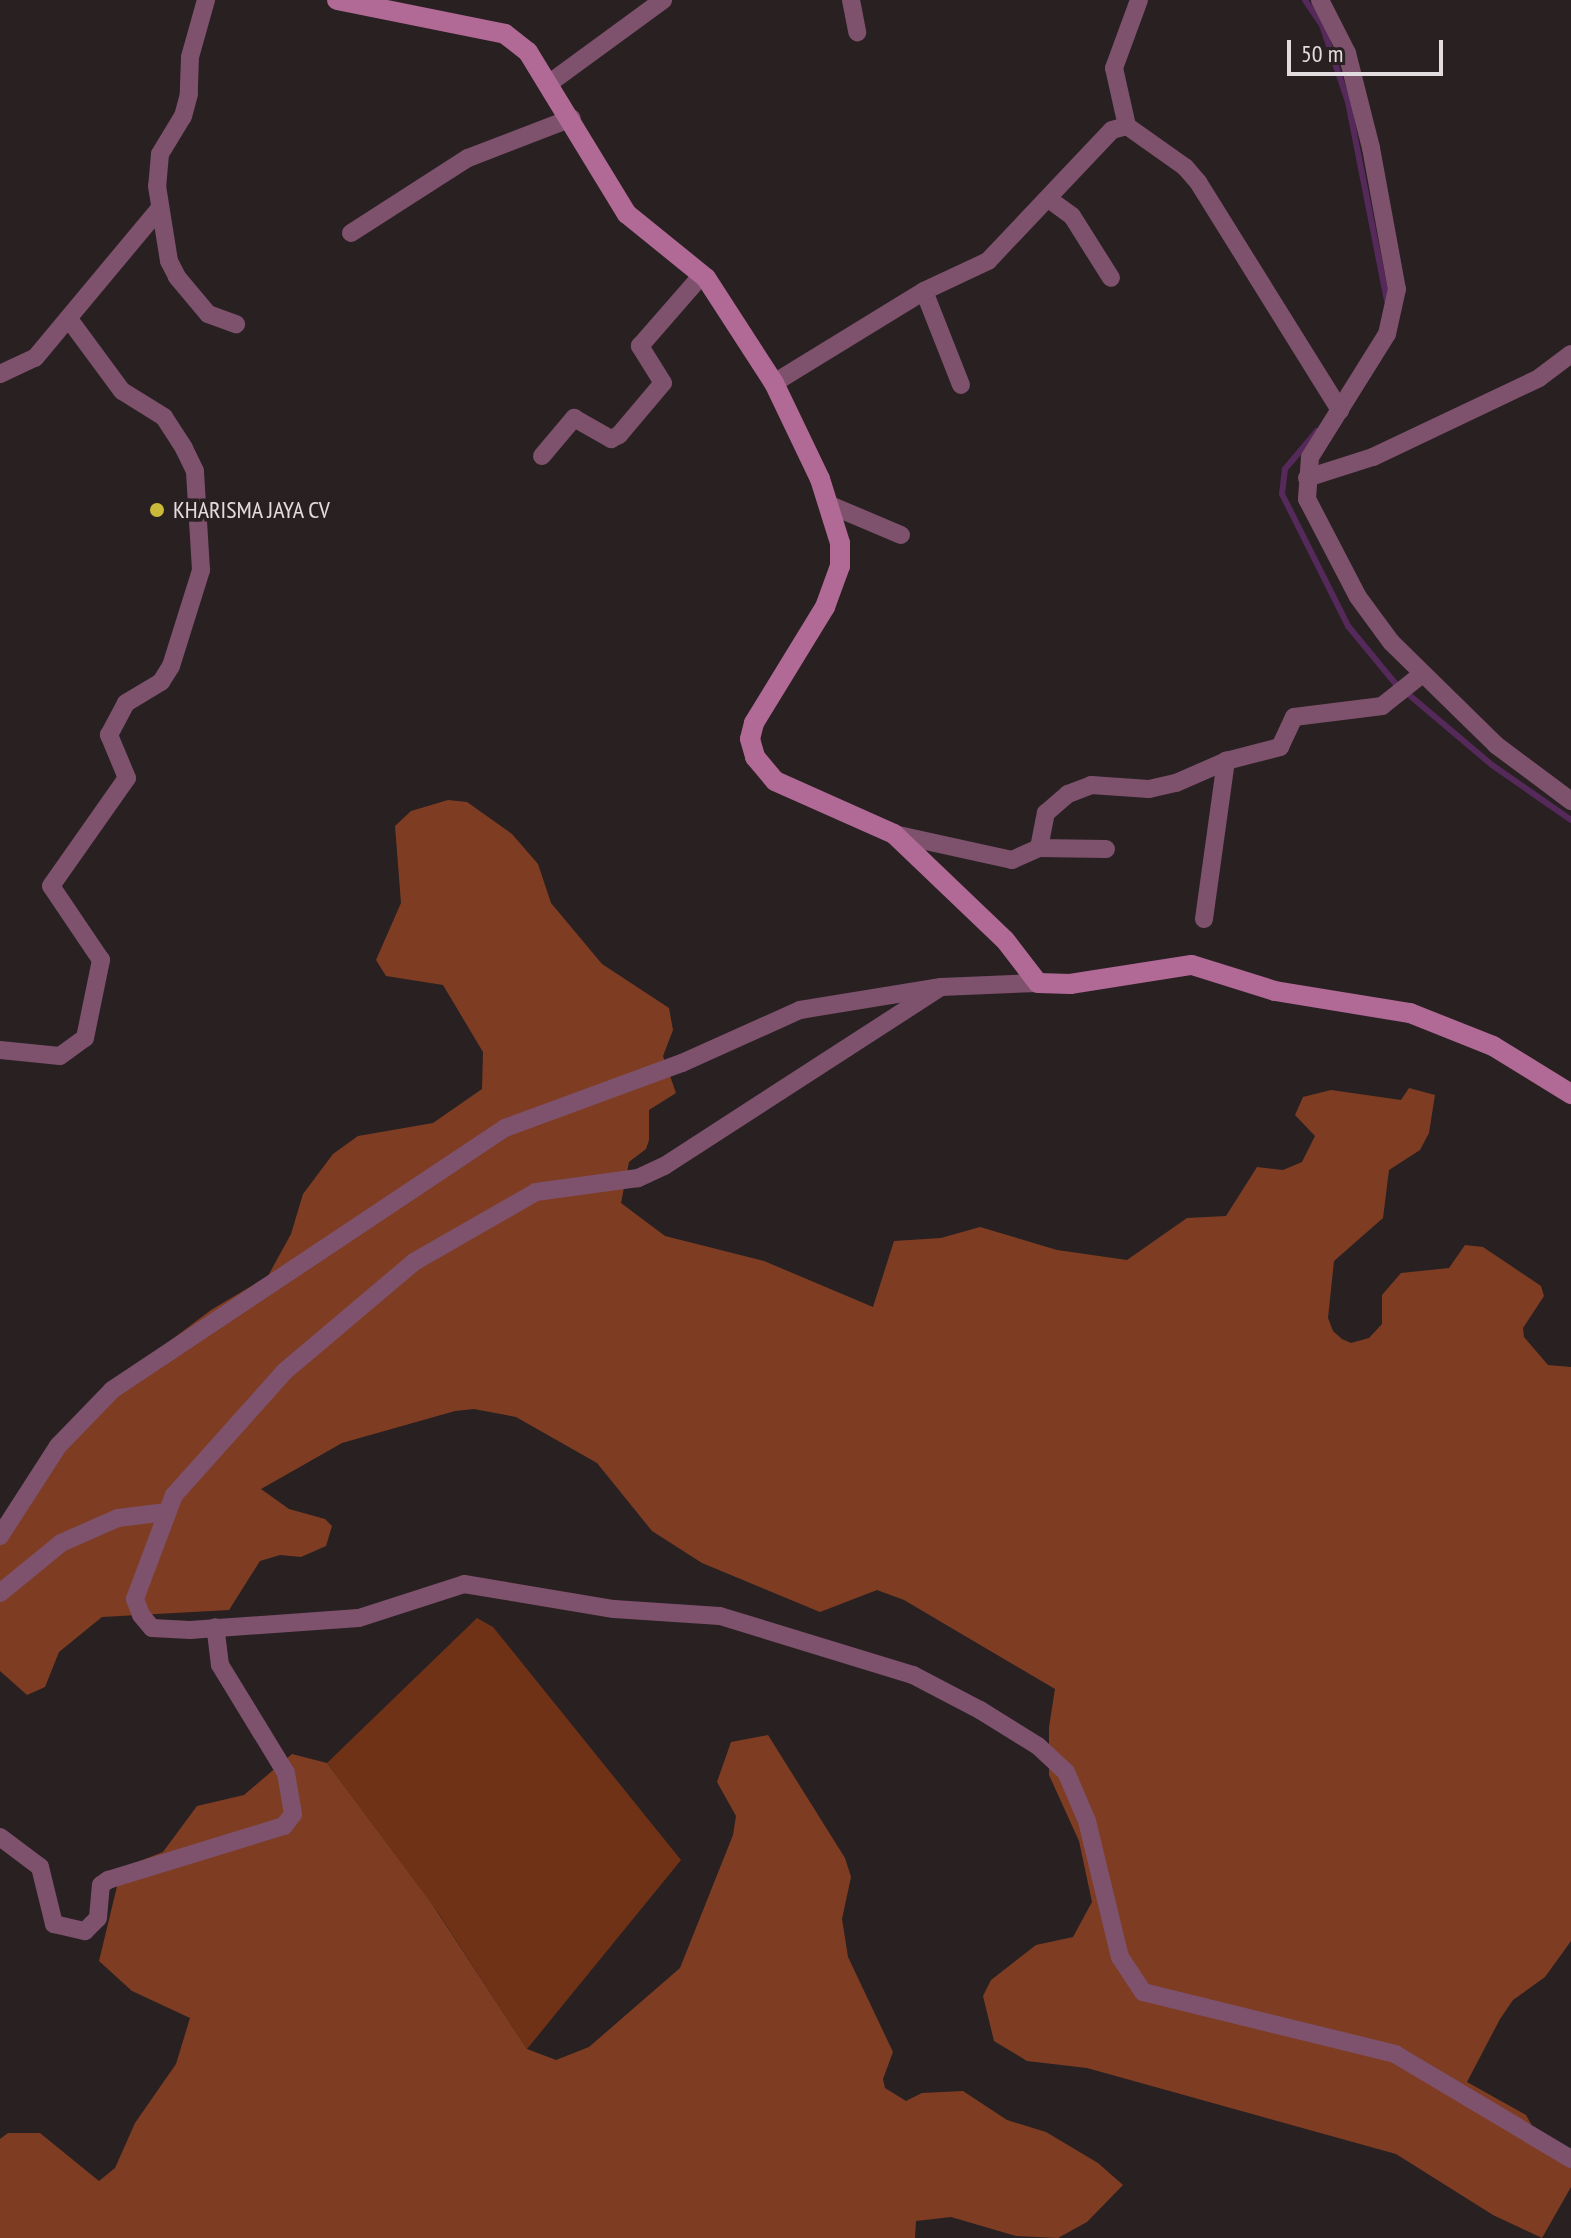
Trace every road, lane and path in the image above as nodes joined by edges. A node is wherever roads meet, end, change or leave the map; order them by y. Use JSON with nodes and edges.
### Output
{"nodes":[{"id":1,"x":206,"y":0,"type":"edge"},
{"id":2,"x":337,"y":0,"type":"edge"},
{"id":3,"x":663,"y":0,"type":"edge"},
{"id":4,"x":851,"y":0,"type":"edge"},
{"id":5,"x":1139,"y":0,"type":"edge"},
{"id":6,"x":1320,"y":0,"type":"edge"},
{"id":7,"x":857,"y":32,"type":"dead end"},
{"id":8,"x":551,"y":82,"type":"junction"},
{"id":9,"x":572,"y":118,"type":"junction"},
{"id":10,"x":1127,"y":126,"type":"junction"},
{"id":11,"x":1050,"y":200,"type":"junction"},
{"id":12,"x":160,"y":208,"type":"junction"},
{"id":13,"x":351,"y":233,"type":"dead end"},
{"id":14,"x":702,"y":275,"type":"junction"},
{"id":15,"x":1111,"y":278,"type":"dead end"},
{"id":16,"x":924,"y":291,"type":"junction"},
{"id":17,"x":69,"y":319,"type":"junction"},
{"id":18,"x":236,"y":324,"type":"dead end"},
{"id":19,"x":1571,"y":354,"type":"edge"},
{"id":20,"x":0,"y":374,"type":"edge"},
{"id":21,"x":774,"y":383,"type":"junction"},
{"id":22,"x":961,"y":385,"type":"dead end"},
{"id":23,"x":1336,"y":406,"type":"junction"},
{"id":24,"x":542,"y":456,"type":"dead end"},
{"id":25,"x":1307,"y":478,"type":"junction"},
{"id":26,"x":830,"y":505,"type":"junction"},
{"id":27,"x":901,"y":535,"type":"dead end"},
{"id":28,"x":1412,"y":684,"type":"junction"},
{"id":29,"x":1226,"y":761,"type":"junction"},
{"id":30,"x":1571,"y":801,"type":"edge"},
{"id":31,"x":894,"y":834,"type":"junction"},
{"id":32,"x":1039,"y":848,"type":"junction"},
{"id":33,"x":1106,"y":849,"type":"dead end"},
{"id":34,"x":1204,"y":919,"type":"dead end"},
{"id":35,"x":1038,"y":983,"type":"junction"},
{"id":36,"x":941,"y":987,"type":"junction"},
{"id":37,"x":0,"y":1050,"type":"edge"},
{"id":38,"x":1571,"y":1094,"type":"edge"},
{"id":39,"x":167,"y":1512,"type":"junction"},
{"id":40,"x":0,"y":1536,"type":"edge"},
{"id":41,"x":0,"y":1593,"type":"edge"},
{"id":42,"x":215,"y":1627,"type":"junction"},
{"id":43,"x":0,"y":1837,"type":"edge"},
{"id":44,"x":1571,"y":2159,"type":"edge"}],
"edges":[{"from":1,"to":12,"type":"street"},
{"from":2,"to":8,"type":"street"},
{"from":3,"to":8,"type":"street"},
{"from":4,"to":7,"type":"street"},
{"from":5,"to":10,"type":"street"},
{"from":6,"to":23,"type":"street"},
{"from":8,"to":9,"type":"street"},
{"from":9,"to":13,"type":"street"},
{"from":9,"to":14,"type":"street"},
{"from":10,"to":11,"type":"street"},
{"from":10,"to":23,"type":"street"},
{"from":11,"to":15,"type":"street"},
{"from":11,"to":16,"type":"street"},
{"from":12,"to":17,"type":"street"},
{"from":12,"to":18,"type":"street"},
{"from":14,"to":21,"type":"street"},
{"from":14,"to":24,"type":"street"},
{"from":16,"to":21,"type":"street"},
{"from":16,"to":22,"type":"street"},
{"from":17,"to":20,"type":"street"},
{"from":17,"to":37,"type":"street"},
{"from":19,"to":25,"type":"street"},
{"from":21,"to":26,"type":"street"},
{"from":23,"to":25,"type":"street"},
{"from":25,"to":28,"type":"street"},
{"from":26,"to":27,"type":"street"},
{"from":26,"to":31,"type":"street"},
{"from":28,"to":29,"type":"street"},
{"from":28,"to":30,"type":"street"},
{"from":29,"to":32,"type":"street"},
{"from":29,"to":34,"type":"street"},
{"from":31,"to":32,"type":"street"},
{"from":31,"to":35,"type":"street"},
{"from":32,"to":33,"type":"street"},
{"from":35,"to":36,"type":"street"},
{"from":35,"to":38,"type":"street"},
{"from":36,"to":39,"type":"street"},
{"from":36,"to":40,"type":"street"},
{"from":39,"to":41,"type":"street"},
{"from":39,"to":42,"type":"street"},
{"from":42,"to":43,"type":"street"},
{"from":42,"to":44,"type":"street"}]}
